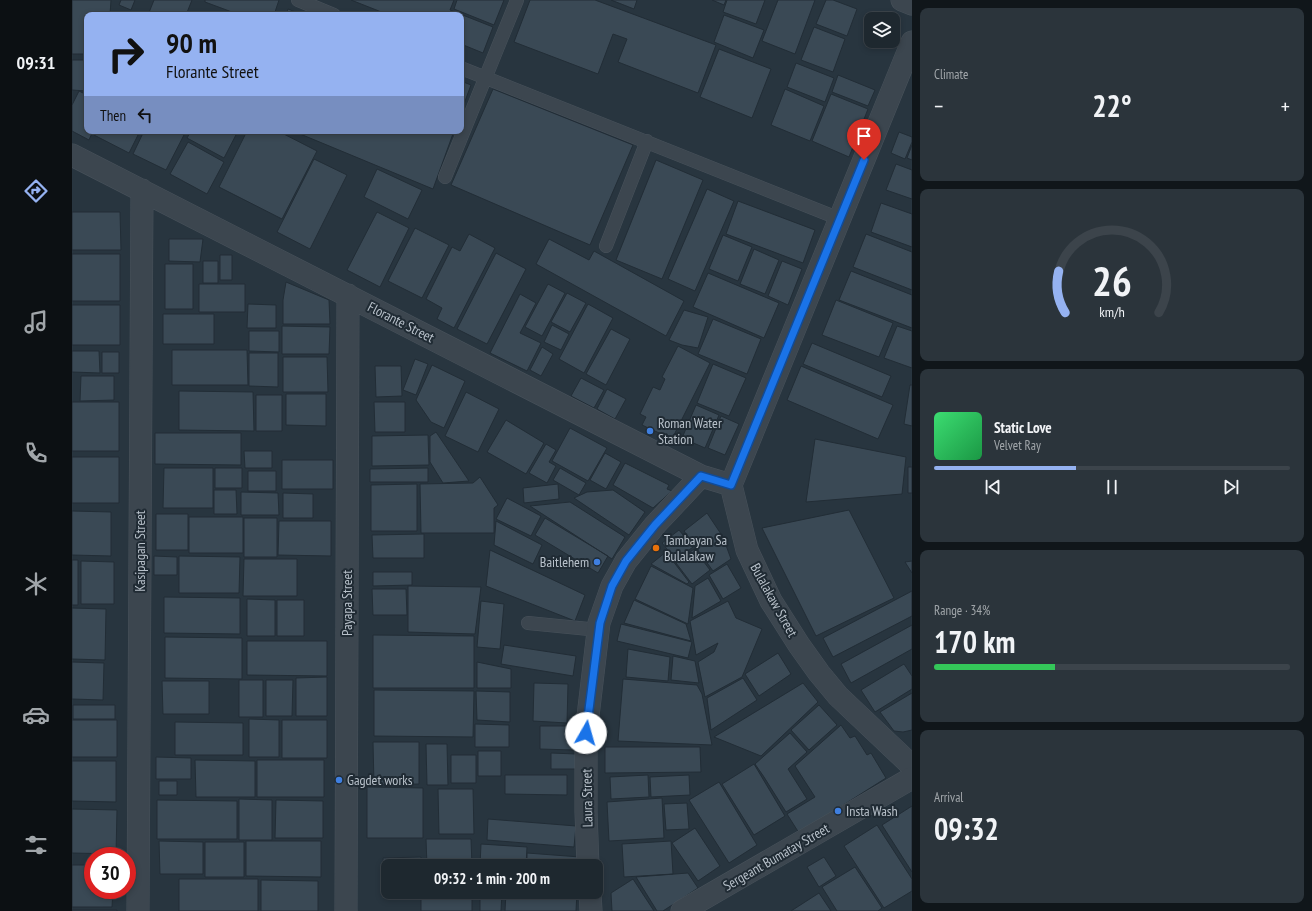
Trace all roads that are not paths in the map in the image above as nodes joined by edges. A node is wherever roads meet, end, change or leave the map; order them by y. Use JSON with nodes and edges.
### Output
{"nodes":[{"id":1,"x":298,"y":0,"type":"edge"},
{"id":2,"x":517,"y":0,"type":"edge"},
{"id":3,"x":902,"y":0,"type":"edge"},
{"id":4,"x":912,"y":4,"type":"edge"},
{"id":5,"x":327,"y":12,"type":"edge"},
{"id":6,"x":912,"y":42,"type":"edge"},
{"id":7,"x":464,"y":69,"type":"edge"},
{"id":8,"x":486,"y":78,"type":"junction"},
{"id":9,"x":464,"y":131,"type":"edge"},
{"id":10,"x":463,"y":134,"type":"edge"},
{"id":11,"x":648,"y":141,"type":"junction"},
{"id":12,"x":72,"y":154,"type":"edge"},
{"id":13,"x":445,"y":177,"type":"dead end"},
{"id":14,"x":142,"y":190,"type":"junction"},
{"id":15,"x":840,"y":218,"type":"junction"},
{"id":16,"x":606,"y":246,"type":"dead end"},
{"id":17,"x":348,"y":295,"type":"junction"},
{"id":18,"x":701,"y":476,"type":"junction"},
{"id":19,"x":731,"y":485,"type":"junction"},
{"id":20,"x":528,"y":623,"type":"dead end"},
{"id":21,"x":599,"y":630,"type":"junction"},
{"id":22,"x":912,"y":766,"type":"edge"},
{"id":23,"x":912,"y":778,"type":"edge"},
{"id":24,"x":588,"y":859,"type":"edge"},
{"id":25,"x":590,"y":899,"type":"edge"},
{"id":26,"x":138,"y":911,"type":"edge"},
{"id":27,"x":346,"y":911,"type":"edge"},
{"id":28,"x":591,"y":911,"type":"edge"},
{"id":29,"x":682,"y":911,"type":"edge"}],
"edges":[{"from":1,"to":5,"type":"lane"},
{"from":2,"to":8,"type":"lane"},
{"from":3,"to":4,"type":"street"},
{"from":6,"to":15,"type":"street"},
{"from":7,"to":8,"type":"lane"},
{"from":8,"to":9,"type":"lane"},
{"from":8,"to":11,"type":"lane"},
{"from":10,"to":13,"type":"lane"},
{"from":11,"to":15,"type":"lane"},
{"from":11,"to":16,"type":"lane"},
{"from":12,"to":14,"type":"street","name":"Florante Street"},
{"from":14,"to":17,"type":"street","name":"Florante Street"},
{"from":14,"to":26,"type":"street","name":"Kasipagan Street"},
{"from":15,"to":19,"type":"street"},
{"from":17,"to":18,"type":"street","name":"Florante Street"},
{"from":17,"to":27,"type":"street","name":"Payapa Street"},
{"from":18,"to":19,"type":"street","name":"Florante Street"},
{"from":18,"to":21,"type":"street","name":"Laura Street"},
{"from":19,"to":22,"type":"street","name":"Bulalakaw Street"},
{"from":20,"to":21,"type":"lane"},
{"from":21,"to":24,"type":"street","name":"Laura Street"},
{"from":23,"to":29,"type":"street","name":"Sergeant Bumatay Street"},
{"from":25,"to":28,"type":"street"}]}
